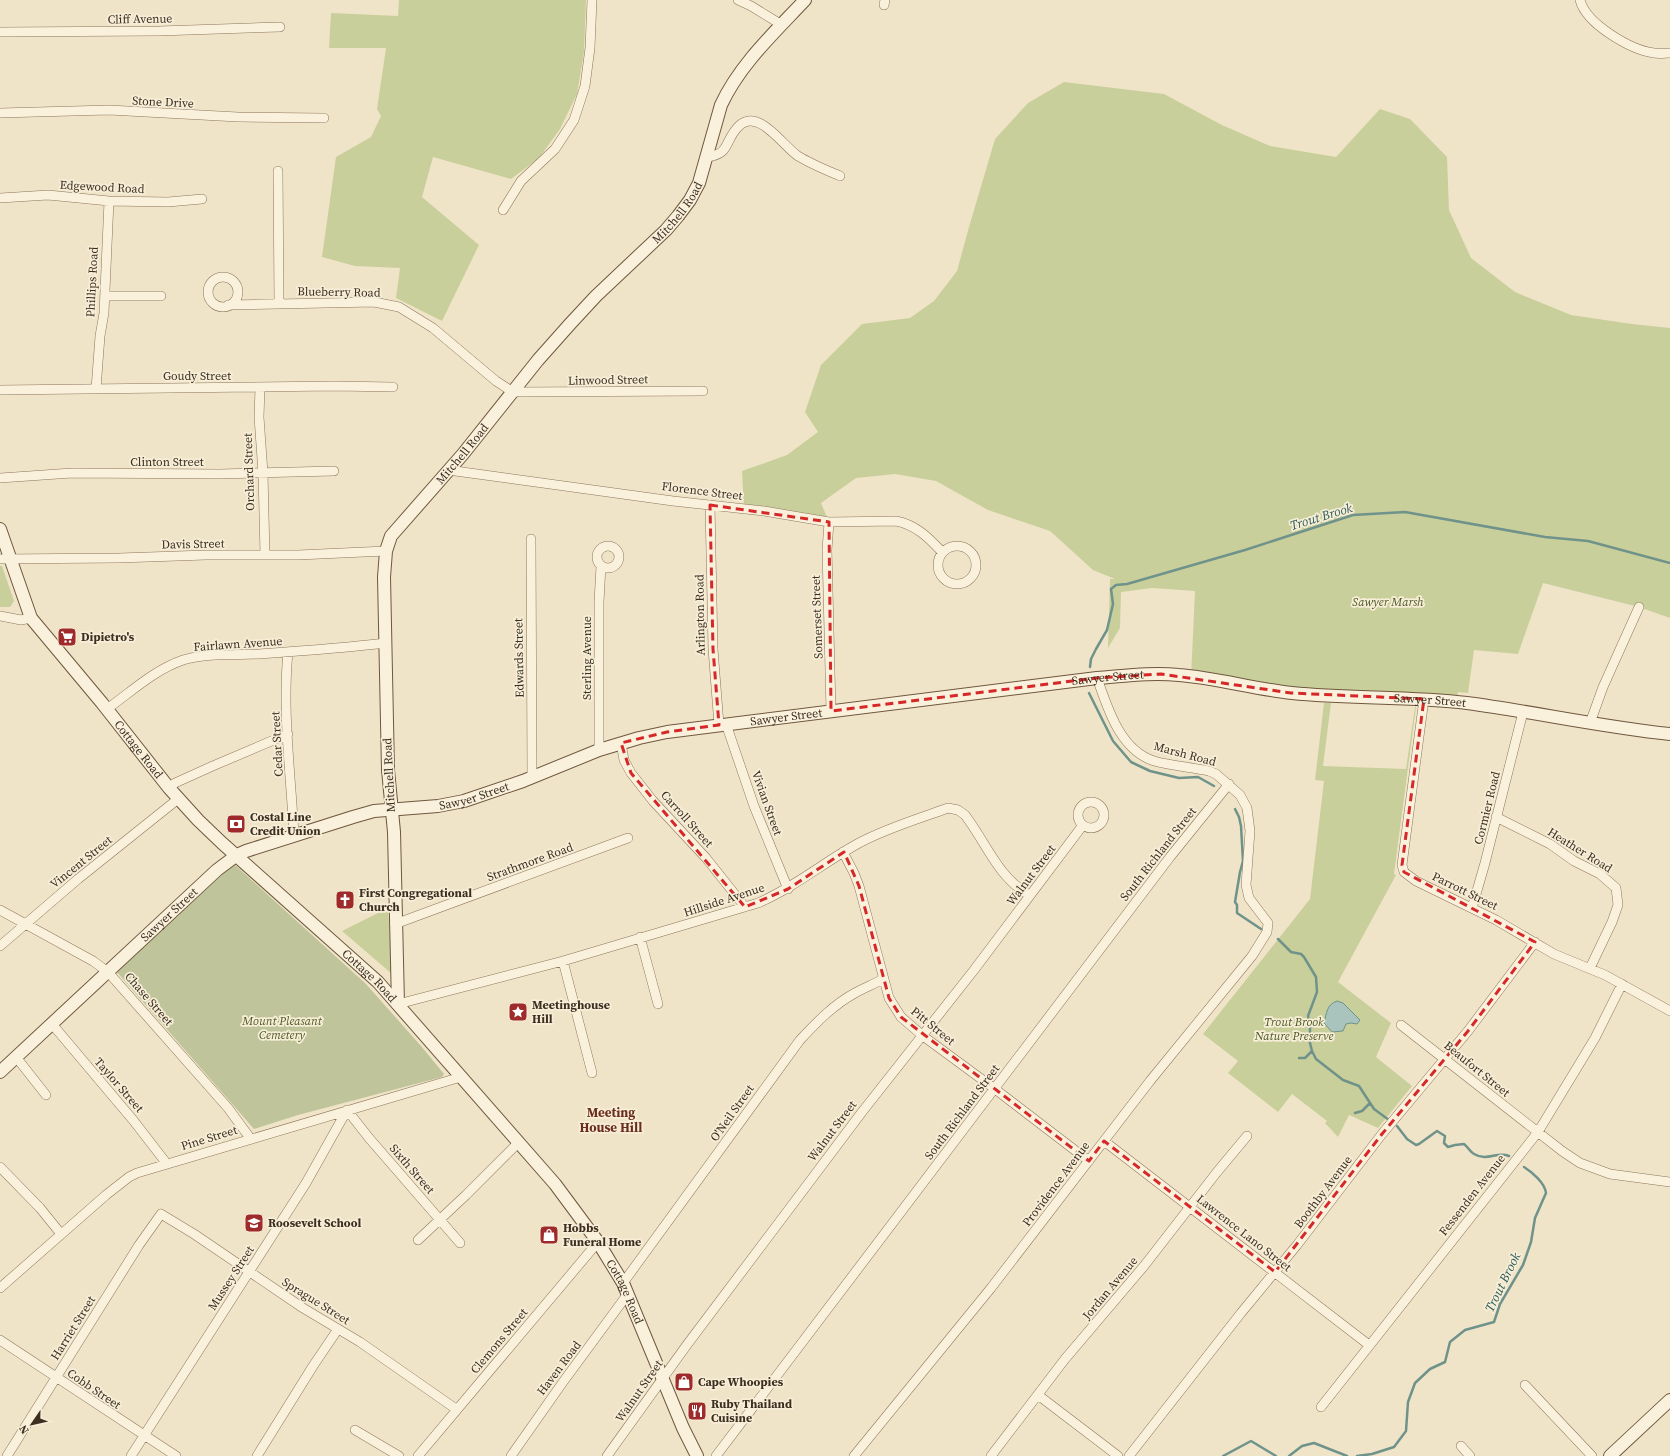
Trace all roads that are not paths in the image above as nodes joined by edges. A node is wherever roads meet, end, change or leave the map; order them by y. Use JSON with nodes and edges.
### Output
{"nodes":[{"id":1,"x":592,"y":0,"type":"edge"},
{"id":2,"x":738,"y":0,"type":"edge"},
{"id":3,"x":805,"y":0,"type":"edge"},
{"id":4,"x":1580,"y":0,"type":"edge"},
{"id":5,"x":782,"y":24,"type":"junction"},
{"id":6,"x":280,"y":27,"type":"dead end"},
{"id":7,"x":0,"y":32,"type":"edge"},
{"id":8,"x":1670,"y":53,"type":"edge"},
{"id":9,"x":0,"y":113,"type":"edge"},
{"id":10,"x":324,"y":118,"type":"dead end"},
{"id":11,"x":706,"y":157,"type":"junction"},
{"id":12,"x":278,"y":172,"type":"dead end"},
{"id":13,"x":840,"y":176,"type":"dead end"},
{"id":14,"x":0,"y":198,"type":"edge"},
{"id":15,"x":202,"y":199,"type":"dead end"},
{"id":16,"x":109,"y":201,"type":"junction"},
{"id":17,"x":503,"y":210,"type":"dead end"},
{"id":18,"x":237,"y":289,"type":"junction"},
{"id":19,"x":106,"y":296,"type":"junction"},
{"id":20,"x":161,"y":296,"type":"dead end"},
{"id":21,"x":279,"y":303,"type":"junction"},
{"id":22,"x":255,"y":304,"type":"junction"},
{"id":23,"x":228,"y":305,"type":"junction"},
{"id":24,"x":393,"y":387,"type":"dead end"},
{"id":25,"x":260,"y":388,"type":"junction"},
{"id":26,"x":96,"y":389,"type":"junction"},
{"id":27,"x":0,"y":390,"type":"edge"},
{"id":28,"x":703,"y":391,"type":"dead end"},
{"id":29,"x":513,"y":392,"type":"junction"},
{"id":30,"x":448,"y":470,"type":"junction"},
{"id":31,"x":334,"y":471,"type":"dead end"},
{"id":32,"x":263,"y":473,"type":"junction"},
{"id":33,"x":0,"y":478,"type":"edge"},
{"id":34,"x":710,"y":505,"type":"junction"},
{"id":35,"x":829,"y":522,"type":"junction"},
{"id":36,"x":0,"y":528,"type":"edge"},
{"id":37,"x":531,"y":539,"type":"dead end"},
{"id":38,"x":386,"y":551,"type":"junction"},
{"id":39,"x":942,"y":552,"type":"junction"},
{"id":40,"x":265,"y":555,"type":"junction"},
{"id":41,"x":5,"y":559,"type":"edge"},
{"id":42,"x":601,"y":566,"type":"dead end"},
{"id":43,"x":1639,"y":607,"type":"dead end"},
{"id":44,"x":0,"y":616,"type":"edge"},
{"id":45,"x":32,"y":618,"type":"junction"},
{"id":46,"x":386,"y":643,"type":"junction"},
{"id":47,"x":288,"y":652,"type":"junction"},
{"id":48,"x":1097,"y":678,"type":"junction"},
{"id":49,"x":1424,"y":699,"type":"junction"},
{"id":50,"x":107,"y":709,"type":"junction"},
{"id":51,"x":831,"y":711,"type":"junction"},
{"id":52,"x":1523,"y":712,"type":"junction"},
{"id":53,"x":1590,"y":723,"type":"junction"},
{"id":54,"x":723,"y":724,"type":"junction"},
{"id":55,"x":288,"y":734,"type":"junction"},
{"id":56,"x":1670,"y":734,"type":"edge"},
{"id":57,"x":621,"y":743,"type":"junction"},
{"id":58,"x":599,"y":750,"type":"junction"},
{"id":59,"x":532,"y":777,"type":"junction"},
{"id":60,"x":1229,"y":784,"type":"junction"},
{"id":61,"x":169,"y":788,"type":"junction"},
{"id":62,"x":178,"y":799,"type":"junction"},
{"id":63,"x":391,"y":810,"type":"junction"},
{"id":64,"x":1496,"y":817,"type":"junction"},
{"id":65,"x":1083,"y":825,"type":"dead end"},
{"id":66,"x":294,"y":836,"type":"junction"},
{"id":67,"x":628,"y":838,"type":"dead end"},
{"id":68,"x":843,"y":852,"type":"junction"},
{"id":69,"x":236,"y":855,"type":"junction"},
{"id":70,"x":788,"y":889,"type":"junction"},
{"id":71,"x":1030,"y":895,"type":"junction"},
{"id":72,"x":745,"y":907,"type":"junction"},
{"id":73,"x":1472,"y":908,"type":"junction"},
{"id":74,"x":0,"y":910,"type":"edge"},
{"id":75,"x":1268,"y":923,"type":"joint"},
{"id":76,"x":25,"y":924,"type":"junction"},
{"id":77,"x":395,"y":924,"type":"junction"},
{"id":78,"x":640,"y":937,"type":"junction"},
{"id":79,"x":1535,"y":942,"type":"junction"},
{"id":80,"x":0,"y":946,"type":"edge"},
{"id":81,"x":563,"y":961,"type":"junction"},
{"id":82,"x":1590,"y":968,"type":"junction"},
{"id":83,"x":108,"y":972,"type":"junction"},
{"id":84,"x":883,"y":979,"type":"junction"},
{"id":85,"x":1622,"y":984,"type":"junction"},
{"id":86,"x":398,"y":1004,"type":"junction"},
{"id":87,"x":658,"y":1004,"type":"dead end"},
{"id":88,"x":1670,"y":1011,"type":"edge"},
{"id":89,"x":52,"y":1024,"type":"junction"},
{"id":90,"x":1401,"y":1025,"type":"dead end"},
{"id":91,"x":923,"y":1036,"type":"junction"},
{"id":92,"x":16,"y":1057,"type":"junction"},
{"id":93,"x":1446,"y":1058,"type":"junction"},
{"id":94,"x":0,"y":1072,"type":"edge"},
{"id":95,"x":592,"y":1073,"type":"dead end"},
{"id":96,"x":461,"y":1077,"type":"junction"},
{"id":97,"x":995,"y":1088,"type":"junction"},
{"id":98,"x":46,"y":1095,"type":"dead end"},
{"id":99,"x":347,"y":1110,"type":"junction"},
{"id":100,"x":1538,"y":1132,"type":"junction"},
{"id":101,"x":1247,"y":1136,"type":"dead end"},
{"id":102,"x":250,"y":1138,"type":"junction"},
{"id":103,"x":1104,"y":1141,"type":"junction"},
{"id":104,"x":519,"y":1142,"type":"junction"},
{"id":105,"x":1089,"y":1161,"type":"junction"},
{"id":106,"x":167,"y":1164,"type":"junction"},
{"id":107,"x":0,"y":1167,"type":"edge"},
{"id":108,"x":1670,"y":1182,"type":"edge"},
{"id":109,"x":1190,"y":1206,"type":"junction"},
{"id":110,"x":162,"y":1214,"type":"joint"},
{"id":111,"x":441,"y":1219,"type":"junction"},
{"id":112,"x":61,"y":1234,"type":"junction"},
{"id":113,"x":418,"y":1240,"type":"dead end"},
{"id":114,"x":598,"y":1242,"type":"junction"},
{"id":115,"x":460,"y":1243,"type":"dead end"},
{"id":116,"x":249,"y":1272,"type":"junction"},
{"id":117,"x":1275,"y":1272,"type":"junction"},
{"id":118,"x":622,"y":1283,"type":"junction"},
{"id":119,"x":0,"y":1288,"type":"edge"},
{"id":120,"x":627,"y":1295,"type":"junction"},
{"id":121,"x":338,"y":1329,"type":"junction"},
{"id":122,"x":0,"y":1340,"type":"edge"},
{"id":123,"x":1369,"y":1345,"type":"junction"},
{"id":124,"x":56,"y":1378,"type":"junction"},
{"id":125,"x":662,"y":1378,"type":"junction"},
{"id":126,"x":1525,"y":1385,"type":"dead end"},
{"id":127,"x":1038,"y":1395,"type":"junction"},
{"id":128,"x":1670,"y":1400,"type":"edge"},
{"id":129,"x":1321,"y":1407,"type":"dead end"},
{"id":130,"x":456,"y":1410,"type":"junction"},
{"id":131,"x":355,"y":1430,"type":"dead end"},
{"id":132,"x":144,"y":1436,"type":"junction"},
{"id":133,"x":1460,"y":1446,"type":"dead end"},
{"id":134,"x":7,"y":1456,"type":"edge"},
{"id":135,"x":131,"y":1456,"type":"edge"},
{"id":136,"x":176,"y":1456,"type":"edge"},
{"id":137,"x":257,"y":1456,"type":"edge"},
{"id":138,"x":399,"y":1456,"type":"edge"},
{"id":139,"x":418,"y":1456,"type":"edge"},
{"id":140,"x":511,"y":1456,"type":"edge"},
{"id":141,"x":607,"y":1456,"type":"edge"},
{"id":142,"x":697,"y":1456,"type":"edge"},
{"id":143,"x":716,"y":1456,"type":"edge"},
{"id":144,"x":854,"y":1456,"type":"edge"},
{"id":145,"x":991,"y":1456,"type":"edge"},
{"id":146,"x":1118,"y":1456,"type":"edge"},
{"id":147,"x":1129,"y":1456,"type":"edge"},
{"id":148,"x":1470,"y":1456,"type":"edge"},
{"id":149,"x":1592,"y":1456,"type":"edge"},
{"id":150,"x":1610,"y":1456,"type":"edge"}],
"edges":[{"from":1,"to":17,"type":"street"},
{"from":2,"to":5,"type":"street"},
{"from":3,"to":5,"type":"street","name":"Mitchell Road"},
{"from":4,"to":8,"type":"street"},
{"from":5,"to":11,"type":"street","name":"Mitchell Road"},
{"from":6,"to":7,"type":"street","name":"Cliff Avenue"},
{"from":9,"to":10,"type":"street","name":"Stone Drive"},
{"from":11,"to":13,"type":"street"},
{"from":11,"to":29,"type":"street","name":"Mitchell Road"},
{"from":12,"to":21,"type":"street"},
{"from":14,"to":16,"type":"street","name":"Edgewood Road"},
{"from":15,"to":16,"type":"street","name":"Edgewood Road"},
{"from":16,"to":19,"type":"street","name":"Phillips Road"},
{"from":18,"to":22,"type":"street","name":"Blueberry Road"},
{"from":18,"to":23,"type":"street"},
{"from":18,"to":23,"type":"street","name":"Blueberry Road"},
{"from":19,"to":20,"type":"street"},
{"from":19,"to":26,"type":"street","name":"Phillips Road"},
{"from":21,"to":22,"type":"street","name":"Blueberry Road"},
{"from":21,"to":29,"type":"street","name":"Blueberry Road"},
{"from":22,"to":23,"type":"street","name":"Blueberry Road"},
{"from":24,"to":25,"type":"street","name":"Goudy Street"},
{"from":25,"to":26,"type":"street","name":"Goudy Street"},
{"from":25,"to":32,"type":"street","name":"Orchard Street"},
{"from":26,"to":27,"type":"street","name":"Goudy Street"},
{"from":28,"to":29,"type":"street","name":"Linwood Street"},
{"from":29,"to":30,"type":"street","name":"Mitchell Road"},
{"from":30,"to":34,"type":"street","name":"Florence Street"},
{"from":30,"to":38,"type":"street","name":"Mitchell Road"},
{"from":31,"to":32,"type":"street","name":"Clinton Street"},
{"from":32,"to":33,"type":"street","name":"Clinton Street"},
{"from":32,"to":40,"type":"street","name":"Orchard Street"},
{"from":34,"to":35,"type":"street","name":"Florence Street"},
{"from":34,"to":54,"type":"street","name":"Arlington Road"},
{"from":35,"to":39,"type":"street","name":"Florence Street"},
{"from":35,"to":51,"type":"street","name":"Somerset Street"},
{"from":36,"to":41,"type":"street","name":"Cottage Road"},
{"from":37,"to":59,"type":"street","name":"Edwards Street"},
{"from":38,"to":40,"type":"street","name":"Davis Street"},
{"from":38,"to":46,"type":"street","name":"Mitchell Road"},
{"from":39,"to":39,"type":"street"},
{"from":40,"to":41,"type":"street","name":"Davis Street"},
{"from":41,"to":45,"type":"street","name":"Cottage Road"},
{"from":42,"to":58,"type":"street","name":"Sterling Avenue"},
{"from":43,"to":53,"type":"street"},
{"from":44,"to":45,"type":"street"},
{"from":45,"to":50,"type":"street","name":"Cottage Road"},
{"from":46,"to":47,"type":"street","name":"Fairlawn Avenue"},
{"from":46,"to":63,"type":"street","name":"Mitchell Road"},
{"from":47,"to":50,"type":"street","name":"Fairlawn Avenue"},
{"from":47,"to":55,"type":"street","name":"Cedar Street"},
{"from":48,"to":49,"type":"street","name":"Sawyer Street"},
{"from":48,"to":51,"type":"street","name":"Sawyer Street"},
{"from":48,"to":60,"type":"street","name":"Marsh Road"},
{"from":49,"to":52,"type":"street","name":"Sawyer Street"},
{"from":49,"to":73,"type":"street","name":"Parrott Street"},
{"from":50,"to":61,"type":"street","name":"Cottage Road"},
{"from":51,"to":54,"type":"street","name":"Sawyer Street"},
{"from":52,"to":53,"type":"street","name":"Sawyer Street"},
{"from":52,"to":64,"type":"street","name":"Cormier Road"},
{"from":53,"to":56,"type":"street","name":"Sawyer Street"},
{"from":54,"to":57,"type":"street","name":"Sawyer Street"},
{"from":54,"to":70,"type":"street","name":"Vivian Street"},
{"from":55,"to":61,"type":"street"},
{"from":55,"to":66,"type":"street","name":"Cedar Street"},
{"from":57,"to":58,"type":"street","name":"Sawyer Street"},
{"from":57,"to":72,"type":"street","name":"Carroll Street"},
{"from":58,"to":59,"type":"street","name":"Sawyer Street"},
{"from":59,"to":63,"type":"street","name":"Sawyer Street"},
{"from":60,"to":75,"type":"street","name":"Marsh Road"},
{"from":60,"to":97,"type":"street","name":"South Richland Street"},
{"from":61,"to":62,"type":"street","name":"Cottage Road"},
{"from":62,"to":69,"type":"street","name":"Cottage Road"},
{"from":62,"to":76,"type":"street","name":"Vincent Street"},
{"from":63,"to":66,"type":"street","name":"Sawyer Street"},
{"from":63,"to":77,"type":"street","name":"Mitchell Road"},
{"from":64,"to":73,"type":"street","name":"Cormier Road"},
{"from":64,"to":82,"type":"street","name":"Heather Road"},
{"from":65,"to":71,"type":"street","name":"Walnut Street"},
{"from":66,"to":69,"type":"street","name":"Sawyer Street"},
{"from":67,"to":77,"type":"street","name":"Strathmore Road"},
{"from":68,"to":70,"type":"street","name":"Hillside Avenue"},
{"from":68,"to":71,"type":"street","name":"Hillside Avenue"},
{"from":68,"to":84,"type":"street","name":"Pitt Street"},
{"from":69,"to":83,"type":"street","name":"Sawyer Street"},
{"from":69,"to":86,"type":"street","name":"Cottage Road"},
{"from":70,"to":72,"type":"street","name":"Hillside Avenue"},
{"from":71,"to":91,"type":"street","name":"Walnut Street"},
{"from":72,"to":78,"type":"street","name":"Hillside Avenue"},
{"from":73,"to":79,"type":"street","name":"Parrott Street"},
{"from":74,"to":76,"type":"street","name":"Chase Street"},
{"from":75,"to":103,"type":"street","name":"Providence Avenue"},
{"from":76,"to":80,"type":"street","name":"Vincent Street"},
{"from":76,"to":83,"type":"street","name":"Chase Street"},
{"from":77,"to":86,"type":"street","name":"Mitchell Road"},
{"from":78,"to":81,"type":"street","name":"Hillside Avenue"},
{"from":78,"to":87,"type":"street"},
{"from":79,"to":82,"type":"street","name":"Parrott Street"},
{"from":79,"to":93,"type":"street","name":"Boothby Avenue"},
{"from":81,"to":86,"type":"street","name":"Hillside Avenue"},
{"from":81,"to":95,"type":"street"},
{"from":82,"to":85,"type":"street","name":"Parrott Street"},
{"from":83,"to":89,"type":"street","name":"Sawyer Street"},
{"from":83,"to":102,"type":"street","name":"Chase Street"},
{"from":84,"to":91,"type":"street","name":"Pitt Street"},
{"from":84,"to":118,"type":"street","name":"O'Neil Street"},
{"from":85,"to":88,"type":"street","name":"Parrott Street"},
{"from":85,"to":100,"type":"street","name":"Fessenden Avenue"},
{"from":86,"to":96,"type":"street","name":"Cottage Road"},
{"from":89,"to":92,"type":"street","name":"Sawyer Street"},
{"from":89,"to":106,"type":"street","name":"Taylor Street"},
{"from":90,"to":93,"type":"street","name":"Beaufort Street"},
{"from":91,"to":97,"type":"street","name":"Pitt Street"},
{"from":91,"to":125,"type":"street","name":"Walnut Street"},
{"from":92,"to":94,"type":"street","name":"Sawyer Street"},
{"from":92,"to":98,"type":"street"},
{"from":93,"to":100,"type":"street","name":"Beaufort Street"},
{"from":93,"to":117,"type":"street","name":"Boothby Avenue"},
{"from":96,"to":99,"type":"street","name":"Pine Street"},
{"from":96,"to":104,"type":"street","name":"Cottage Road"},
{"from":97,"to":105,"type":"street","name":"Pitt Street"},
{"from":97,"to":143,"type":"street","name":"South Richland Street"},
{"from":99,"to":102,"type":"street","name":"Pine Street"},
{"from":99,"to":111,"type":"street","name":"Sixth Street"},
{"from":99,"to":116,"type":"street","name":"Mussey Street"},
{"from":100,"to":108,"type":"street","name":"Beaufort Street"},
{"from":100,"to":123,"type":"street","name":"Fessenden Avenue"},
{"from":101,"to":109,"type":"street","name":"Jordan Avenue"},
{"from":102,"to":106,"type":"street","name":"Pine Street"},
{"from":103,"to":105,"type":"street","name":"Providence Avenue"},
{"from":103,"to":109,"type":"street","name":"Lawrence Lano Street"},
{"from":104,"to":111,"type":"street"},
{"from":104,"to":114,"type":"street","name":"Cottage Road"},
{"from":105,"to":144,"type":"street","name":"Providence Avenue"},
{"from":106,"to":112,"type":"street","name":"Pine Street"},
{"from":107,"to":112,"type":"street"},
{"from":109,"to":117,"type":"street","name":"Lawrence Lano Street"},
{"from":109,"to":127,"type":"street","name":"Jordan Avenue"},
{"from":110,"to":116,"type":"street","name":"Sprague Street"},
{"from":110,"to":124,"type":"street","name":"Harriet Street"},
{"from":111,"to":113,"type":"street"},
{"from":111,"to":115,"type":"street","name":"Sixth Street"},
{"from":112,"to":119,"type":"street","name":"Pine Street"},
{"from":114,"to":118,"type":"street","name":"Cottage Road"},
{"from":114,"to":130,"type":"street","name":"Clemons Street"},
{"from":116,"to":121,"type":"street","name":"Sprague Street"},
{"from":116,"to":132,"type":"street","name":"Mussey Street"},
{"from":117,"to":123,"type":"street","name":"Lawrence Lano Street"},
{"from":117,"to":147,"type":"street","name":"Boothby Avenue"},
{"from":118,"to":120,"type":"street","name":"Cottage Road"},
{"from":120,"to":125,"type":"street","name":"Cottage Road"},
{"from":120,"to":140,"type":"street","name":"Haven Road"},
{"from":121,"to":130,"type":"street","name":"Sprague Street"},
{"from":121,"to":137,"type":"street"},
{"from":122,"to":124,"type":"street","name":"Cobb Street"},
{"from":123,"to":129,"type":"street","name":"Fessenden Avenue"},
{"from":124,"to":132,"type":"street","name":"Cobb Street"},
{"from":124,"to":134,"type":"street","name":"Harriet Street"},
{"from":125,"to":141,"type":"street","name":"Walnut Street"},
{"from":125,"to":142,"type":"street","name":"Cottage Road"},
{"from":126,"to":149,"type":"street"},
{"from":127,"to":145,"type":"street","name":"Jordan Avenue"},
{"from":127,"to":146,"type":"street"},
{"from":128,"to":150,"type":"street"},
{"from":130,"to":139,"type":"street","name":"Clemons Street"},
{"from":131,"to":138,"type":"street"},
{"from":132,"to":135,"type":"street","name":"Mussey Street"},
{"from":132,"to":136,"type":"street","name":"Cobb Street"},
{"from":133,"to":148,"type":"street"}]}
